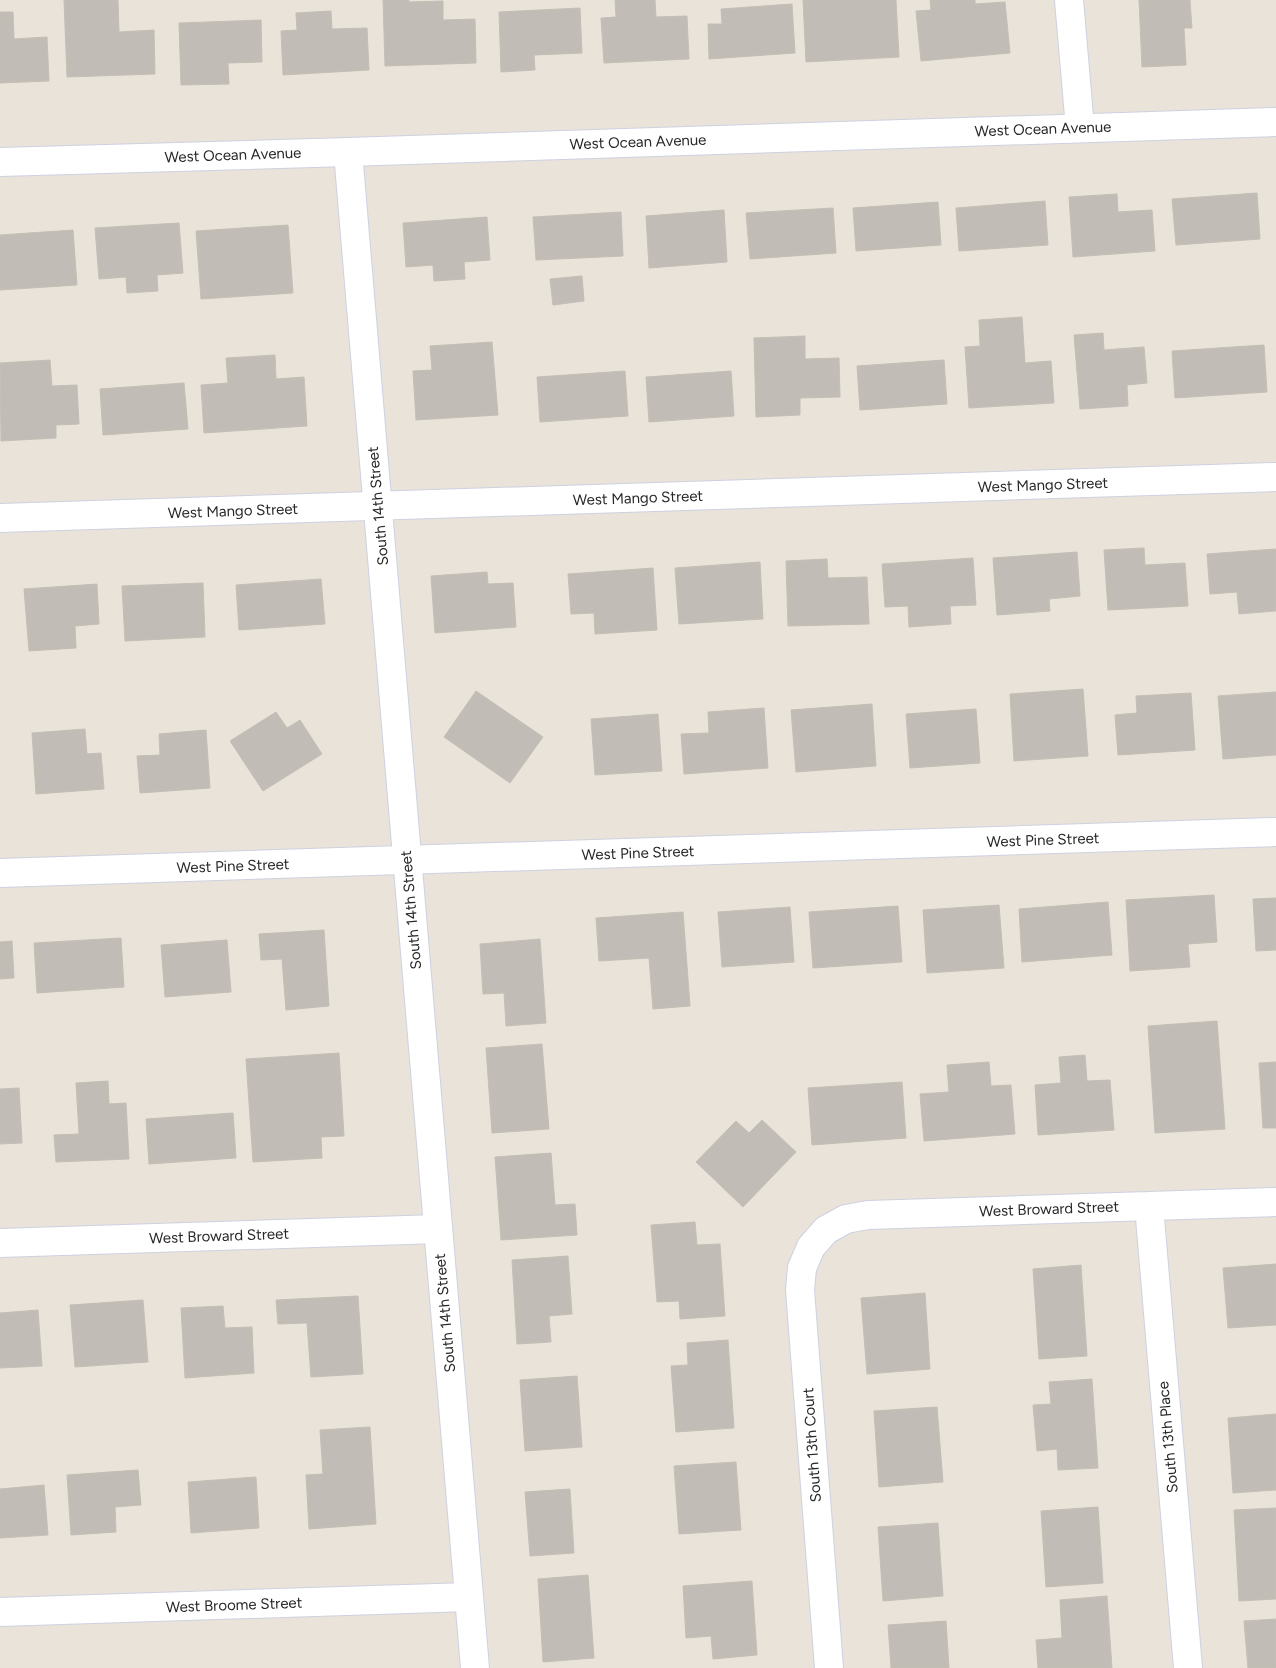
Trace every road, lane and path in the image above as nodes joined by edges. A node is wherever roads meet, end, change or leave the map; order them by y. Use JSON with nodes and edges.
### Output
{"nodes":[{"id":1,"x":1069,"y":0,"type":"edge"},
{"id":2,"x":1276,"y":122,"type":"edge"},
{"id":3,"x":1080,"y":128,"type":"junction"},
{"id":4,"x":348,"y":152,"type":"junction"},
{"id":5,"x":0,"y":162,"type":"edge"},
{"id":6,"x":1276,"y":477,"type":"edge"},
{"id":7,"x":378,"y":506,"type":"junction"},
{"id":8,"x":0,"y":518,"type":"edge"},
{"id":9,"x":1276,"y":832,"type":"edge"},
{"id":10,"x":407,"y":860,"type":"junction"},
{"id":11,"x":0,"y":873,"type":"edge"},
{"id":12,"x":1276,"y":1202,"type":"edge"},
{"id":13,"x":1149,"y":1206,"type":"junction"},
{"id":14,"x":438,"y":1229,"type":"junction"},
{"id":15,"x":826,"y":1230,"type":"joint"},
{"id":16,"x":0,"y":1243,"type":"edge"},
{"id":17,"x":469,"y":1597,"type":"junction"},
{"id":18,"x":0,"y":1612,"type":"edge"},
{"id":19,"x":475,"y":1668,"type":"edge"},
{"id":20,"x":829,"y":1668,"type":"edge"},
{"id":21,"x":1188,"y":1668,"type":"edge"}],
"edges":[{"from":1,"to":3,"type":"street"},
{"from":2,"to":3,"type":"street","name":"West Ocean Avenue"},
{"from":3,"to":4,"type":"street","name":"West Ocean Avenue"},
{"from":4,"to":5,"type":"street","name":"West Ocean Avenue"},
{"from":4,"to":7,"type":"street","name":"South 14th Street"},
{"from":6,"to":7,"type":"street","name":"West Mango Street"},
{"from":7,"to":8,"type":"street","name":"West Mango Street"},
{"from":7,"to":10,"type":"street","name":"South 14th Street"},
{"from":9,"to":10,"type":"street","name":"West Pine Street"},
{"from":10,"to":11,"type":"street","name":"West Pine Street"},
{"from":10,"to":14,"type":"street","name":"South 14th Street"},
{"from":12,"to":13,"type":"street","name":"West Broward Street"},
{"from":13,"to":15,"type":"street","name":"West Broward Street"},
{"from":13,"to":21,"type":"street","name":"South 13th Place"},
{"from":14,"to":16,"type":"street","name":"West Broward Street"},
{"from":14,"to":17,"type":"street","name":"South 14th Street"},
{"from":15,"to":20,"type":"street","name":"South 13th Court"},
{"from":17,"to":18,"type":"street","name":"West Broome Street"},
{"from":17,"to":19,"type":"street","name":"South 14th Street"}]}
